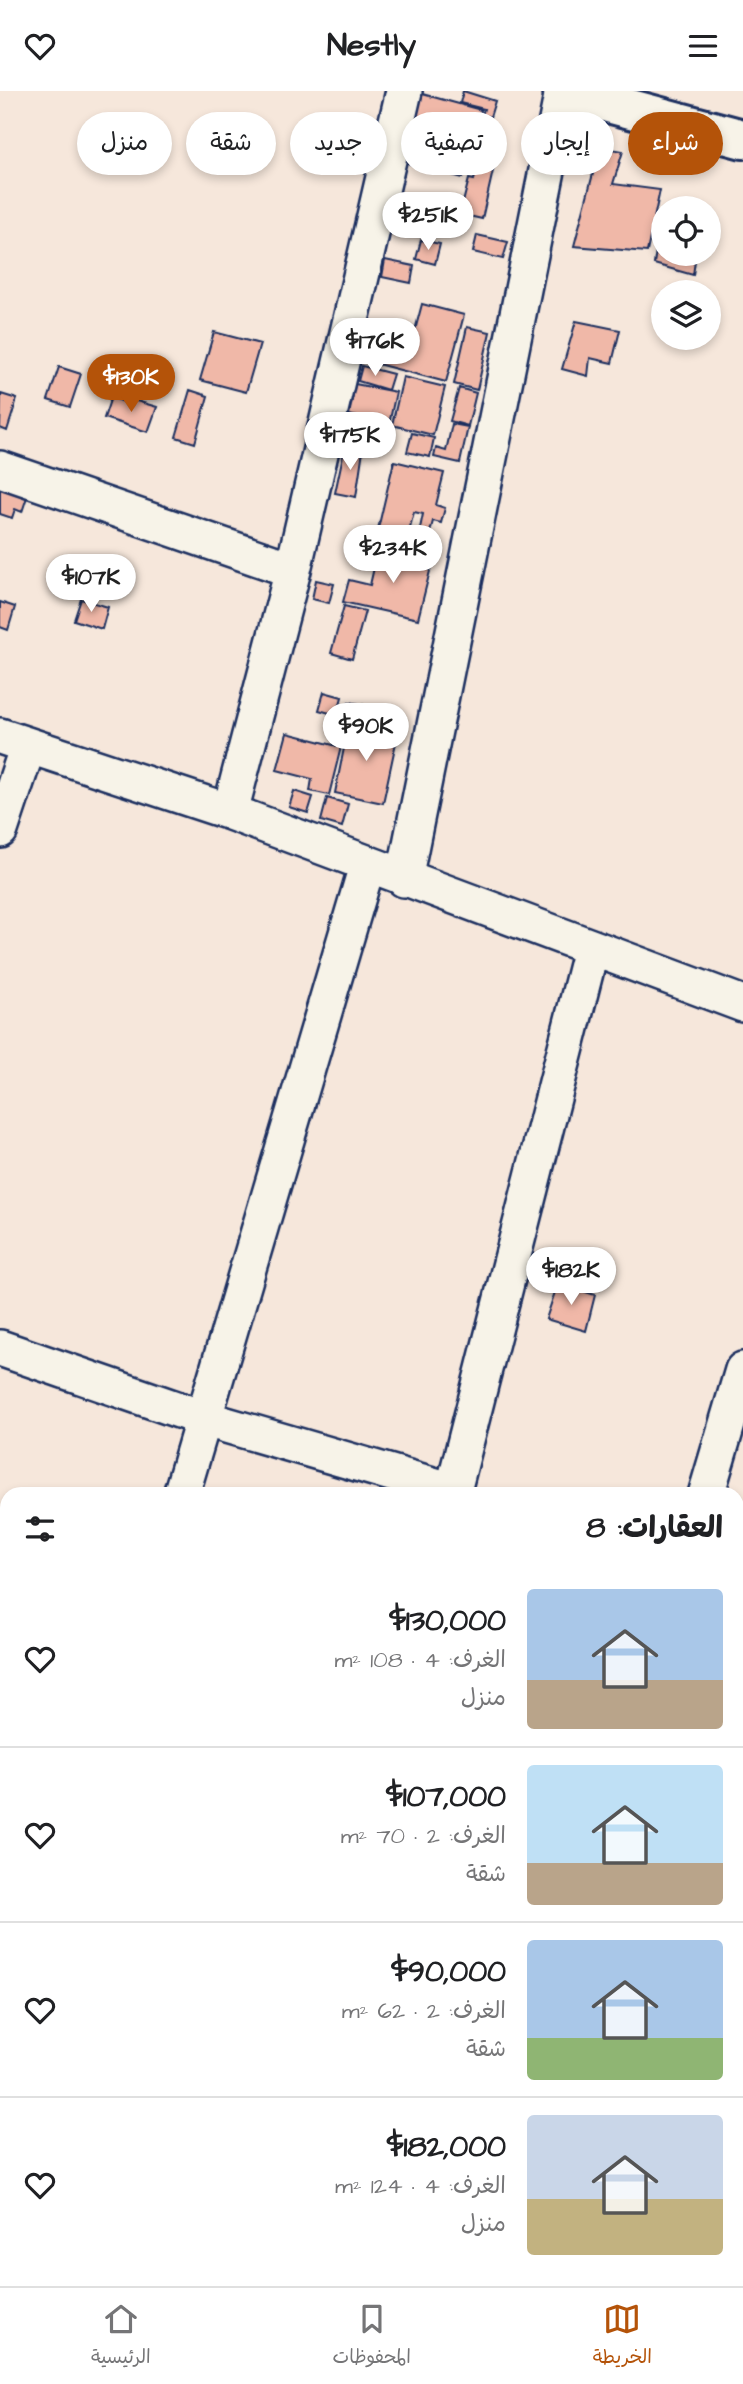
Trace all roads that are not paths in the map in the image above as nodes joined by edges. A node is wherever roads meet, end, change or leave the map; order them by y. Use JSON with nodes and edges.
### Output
{"nodes":[{"id":1,"x":404,"y":91,"type":"edge"},
{"id":2,"x":563,"y":91,"type":"edge"},
{"id":3,"x":743,"y":139,"type":"edge"},
{"id":4,"x":0,"y":469,"type":"edge"},
{"id":5,"x":293,"y":570,"type":"junction"},
{"id":6,"x":14,"y":741,"type":"edge"},
{"id":7,"x":230,"y":812,"type":"junction"},
{"id":8,"x":0,"y":830,"type":"edge"},
{"id":9,"x":366,"y":866,"type":"junction"},
{"id":10,"x":404,"y":879,"type":"junction"},
{"id":11,"x":591,"y":949,"type":"junction"},
{"id":12,"x":743,"y":1004,"type":"edge"},
{"id":13,"x":0,"y":1348,"type":"edge"},
{"id":14,"x":743,"y":1370,"type":"edge"},
{"id":15,"x":202,"y":1418,"type":"junction"},
{"id":16,"x":183,"y":1487,"type":"edge"},
{"id":17,"x":432,"y":1487,"type":"edge"},
{"id":18,"x":454,"y":1487,"type":"edge"},
{"id":19,"x":708,"y":1487,"type":"edge"}],
"edges":[{"from":1,"to":5,"type":"street"},
{"from":2,"to":3,"type":"street"},
{"from":2,"to":10,"type":"street"},
{"from":4,"to":5,"type":"street"},
{"from":5,"to":7,"type":"street"},
{"from":6,"to":7,"type":"street"},
{"from":6,"to":8,"type":"street"},
{"from":7,"to":9,"type":"street"},
{"from":9,"to":10,"type":"street"},
{"from":9,"to":15,"type":"street"},
{"from":10,"to":11,"type":"street"},
{"from":11,"to":12,"type":"street"},
{"from":11,"to":18,"type":"street"},
{"from":13,"to":15,"type":"street"},
{"from":14,"to":19,"type":"street"},
{"from":15,"to":16,"type":"street"},
{"from":15,"to":17,"type":"street"}]}
